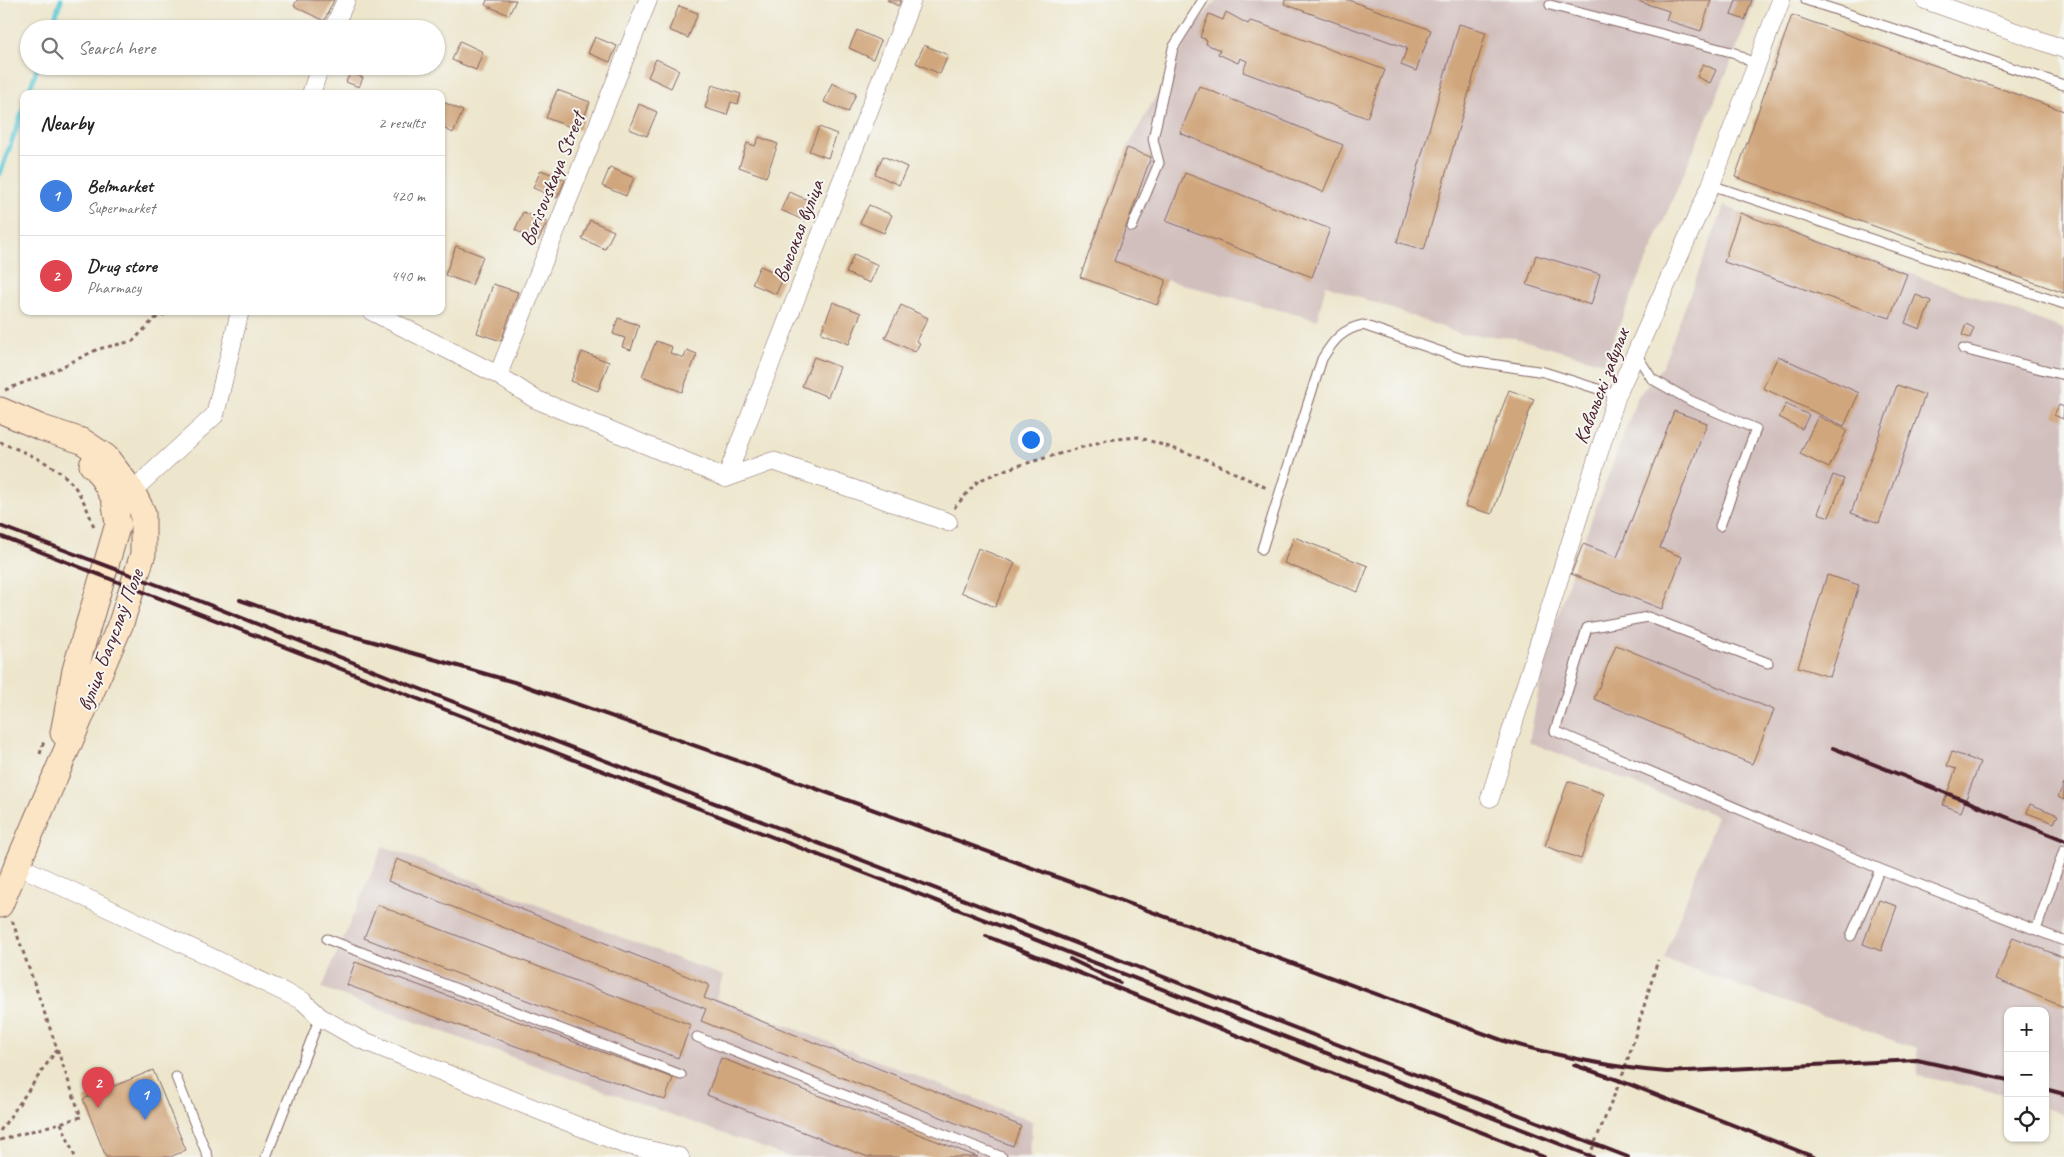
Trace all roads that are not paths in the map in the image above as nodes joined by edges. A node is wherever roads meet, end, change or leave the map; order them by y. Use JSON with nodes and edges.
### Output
{"nodes":[{"id":1,"x":346,"y":0,"type":"edge"},
{"id":2,"x":648,"y":0,"type":"edge"},
{"id":3,"x":912,"y":0,"type":"edge"},
{"id":4,"x":1203,"y":0,"type":"edge"},
{"id":5,"x":1781,"y":0,"type":"edge"},
{"id":6,"x":1806,"y":0,"type":"edge"},
{"id":7,"x":1924,"y":0,"type":"edge"},
{"id":8,"x":1550,"y":5,"type":"dead end"},
{"id":9,"x":337,"y":20,"type":"edge"},
{"id":10,"x":2064,"y":49,"type":"edge"},
{"id":11,"x":1756,"y":65,"type":"junction"},
{"id":12,"x":317,"y":75,"type":"edge"},
{"id":13,"x":2064,"y":86,"type":"edge"},
{"id":14,"x":312,"y":90,"type":"edge"},
{"id":15,"x":1711,"y":185,"type":"junction"},
{"id":16,"x":1132,"y":227,"type":"dead end"},
{"id":17,"x":2064,"y":304,"type":"edge"},
{"id":18,"x":239,"y":315,"type":"edge"},
{"id":19,"x":380,"y":315,"type":"edge"},
{"id":20,"x":1963,"y":349,"type":"dead end"},
{"id":21,"x":1636,"y":353,"type":"junction"},
{"id":22,"x":498,"y":375,"type":"junction"},
{"id":23,"x":2064,"y":376,"type":"edge"},
{"id":24,"x":1617,"y":395,"type":"junction"},
{"id":25,"x":0,"y":410,"type":"edge"},
{"id":26,"x":42,"y":428,"type":"junction"},
{"id":27,"x":726,"y":478,"type":"junction"},
{"id":28,"x":132,"y":491,"type":"junction"},
{"id":29,"x":945,"y":521,"type":"road end"},
{"id":30,"x":1720,"y":526,"type":"dead end"},
{"id":31,"x":1262,"y":549,"type":"dead end"},
{"id":32,"x":1768,"y":663,"type":"dead end"},
{"id":33,"x":54,"y":780,"type":"junction"},
{"id":34,"x":1490,"y":798,"type":"dead end"},
{"id":35,"x":2064,"y":850,"type":"edge"},
{"id":36,"x":17,"y":865,"type":"junction"},
{"id":37,"x":1880,"y":869,"type":"junction"},
{"id":38,"x":0,"y":905,"type":"edge"},
{"id":39,"x":2036,"y":930,"type":"junction"},
{"id":40,"x":1851,"y":936,"type":"dead end"},
{"id":41,"x":327,"y":939,"type":"dead end"},
{"id":42,"x":2064,"y":941,"type":"edge"},
{"id":43,"x":320,"y":1017,"type":"junction"},
{"id":44,"x":697,"y":1037,"type":"dead end"},
{"id":45,"x":681,"y":1075,"type":"dead end"},
{"id":46,"x":176,"y":1076,"type":"dead end"},
{"id":47,"x":208,"y":1157,"type":"edge"},
{"id":48,"x":266,"y":1157,"type":"edge"},
{"id":49,"x":680,"y":1157,"type":"edge"},
{"id":50,"x":1002,"y":1157,"type":"edge"}],
"edges":[{"from":1,"to":9,"type":"street"},
{"from":2,"to":22,"type":"street","name":"Borisovskaya Street"},
{"from":3,"to":27,"type":"street","name":"Высокая вуліца"},
{"from":4,"to":16,"type":"lane"},
{"from":5,"to":11,"type":"street","name":"Кавальскі завулак"},
{"from":6,"to":13,"type":"lane"},
{"from":7,"to":10,"type":"street"},
{"from":8,"to":11,"type":"lane"},
{"from":11,"to":15,"type":"street","name":"Кавальскі завулак"},
{"from":12,"to":14,"type":"street"},
{"from":15,"to":17,"type":"lane"},
{"from":15,"to":21,"type":"street","name":"Кавальскі завулак"},
{"from":18,"to":28,"type":"street"},
{"from":19,"to":22,"type":"street"},
{"from":20,"to":23,"type":"lane"},
{"from":21,"to":24,"type":"street","name":"Кавальскі завулак"},
{"from":21,"to":30,"type":"lane"},
{"from":22,"to":27,"type":"street"},
{"from":24,"to":31,"type":"lane"},
{"from":24,"to":34,"type":"street","name":"Кавальскі завулак"},
{"from":25,"to":26,"type":"main road","name":"вуліца Багуслаў Поле"},
{"from":26,"to":28,"type":"main road","name":"вуліца Багуслаў Поле"},
{"from":26,"to":33,"type":"main road","name":"вуліца Багуслаў Поле"},
{"from":27,"to":29,"type":"street"},
{"from":28,"to":33,"type":"main road","name":"вуліца Багуслаў Поле"},
{"from":32,"to":37,"type":"lane"},
{"from":33,"to":36,"type":"main road","name":"вуліца Багуслаў Поле"},
{"from":35,"to":39,"type":"lane"},
{"from":36,"to":38,"type":"main road","name":"вуліца Багуслаў Поле"},
{"from":36,"to":43,"type":"street"},
{"from":37,"to":39,"type":"lane"},
{"from":37,"to":40,"type":"lane"},
{"from":39,"to":42,"type":"lane"},
{"from":41,"to":45,"type":"lane"},
{"from":43,"to":48,"type":"lane"},
{"from":43,"to":49,"type":"street"},
{"from":44,"to":50,"type":"lane"},
{"from":46,"to":47,"type":"lane"}]}
